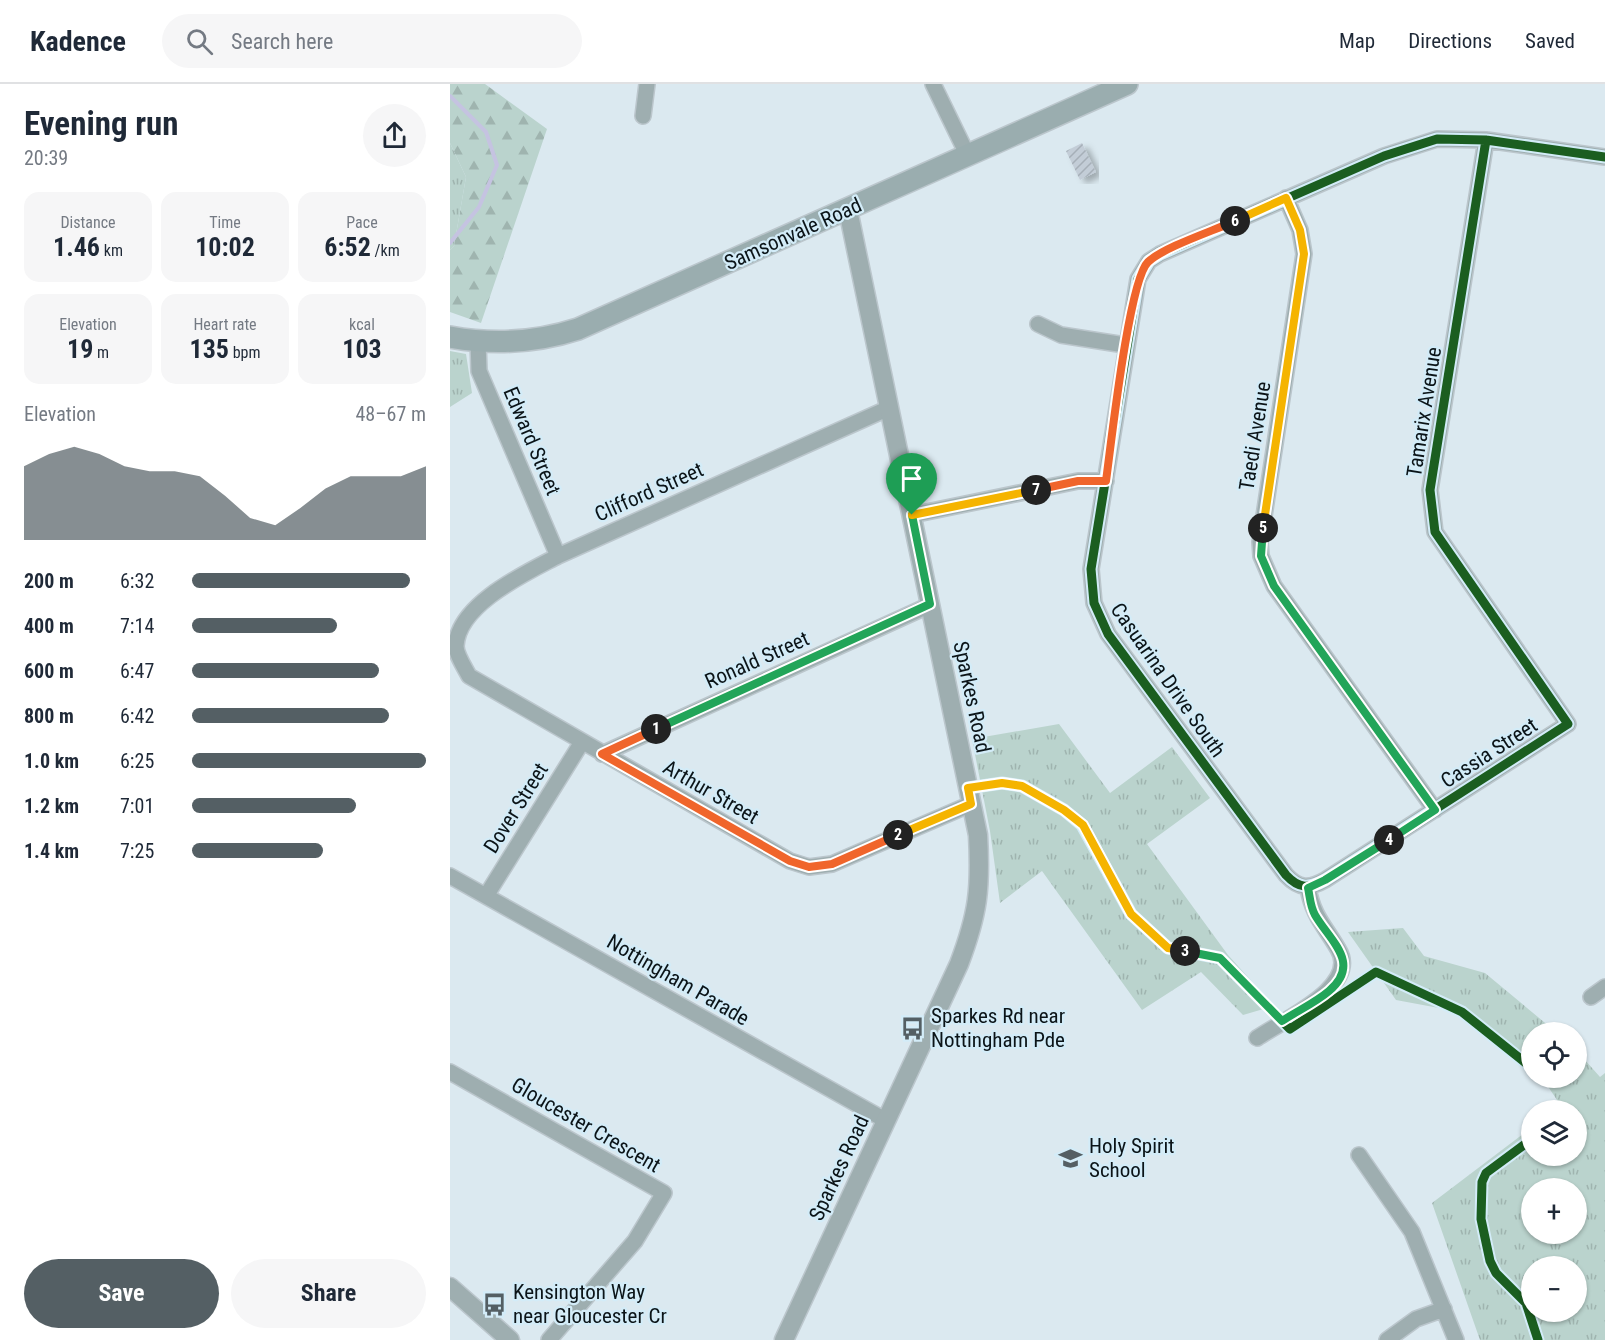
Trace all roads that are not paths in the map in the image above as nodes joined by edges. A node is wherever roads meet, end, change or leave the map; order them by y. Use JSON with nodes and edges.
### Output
{"nodes":[{"id":1,"x":647,"y":84,"type":"edge"},
{"id":2,"x":933,"y":84,"type":"edge"},
{"id":3,"x":1127,"y":84,"type":"edge"},
{"id":4,"x":643,"y":116,"type":"dead end"},
{"id":5,"x":1486,"y":140,"type":"junction"},
{"id":6,"x":968,"y":156,"type":"junction"},
{"id":7,"x":1605,"y":157,"type":"edge"},
{"id":8,"x":1286,"y":198,"type":"junction"},
{"id":9,"x":848,"y":210,"type":"junction"},
{"id":10,"x":1038,"y":324,"type":"dead end"},
{"id":11,"x":450,"y":337,"type":"edge"},
{"id":12,"x":478,"y":341,"type":"junction"},
{"id":13,"x":1125,"y":345,"type":"junction"},
{"id":14,"x":889,"y":408,"type":"junction"},
{"id":15,"x":1106,"y":481,"type":"junction"},
{"id":16,"x":912,"y":515,"type":"junction"},
{"id":17,"x":558,"y":556,"type":"junction"},
{"id":18,"x":930,"y":604,"type":"junction"},
{"id":19,"x":456,"y":648,"type":"joint"},
{"id":20,"x":1568,"y":724,"type":"joint"},
{"id":21,"x":582,"y":742,"type":"junction"},
{"id":22,"x":602,"y":754,"type":"junction"},
{"id":23,"x":971,"y":804,"type":"junction"},
{"id":24,"x":1435,"y":810,"type":"junction"},
{"id":25,"x":450,"y":876,"type":"edge"},
{"id":26,"x":1308,"y":888,"type":"junction"},
{"id":27,"x":486,"y":896,"type":"junction"},
{"id":28,"x":1605,"y":987,"type":"edge"},
{"id":29,"x":1591,"y":997,"type":"dead end"},
{"id":30,"x":1257,"y":1038,"type":"dead end"},
{"id":31,"x":450,"y":1072,"type":"edge"},
{"id":32,"x":885,"y":1120,"type":"junction"},
{"id":33,"x":1359,"y":1155,"type":"dead end"},
{"id":34,"x":450,"y":1287,"type":"edge"},
{"id":35,"x":1444,"y":1309,"type":"junction"},
{"id":36,"x":510,"y":1340,"type":"edge"},
{"id":37,"x":549,"y":1340,"type":"edge"},
{"id":38,"x":784,"y":1340,"type":"edge"},
{"id":39,"x":1387,"y":1340,"type":"edge"},
{"id":40,"x":1456,"y":1340,"type":"edge"}],
"edges":[{"from":1,"to":4,"type":"street"},
{"from":2,"to":6,"type":"street"},
{"from":3,"to":6,"type":"main road","name":"Samsonvale Road"},
{"from":5,"to":7,"type":"street","name":"Casuarina Drive South"},
{"from":5,"to":8,"type":"street","name":"Casuarina Drive South"},
{"from":5,"to":20,"type":"street","name":"Tamarix Avenue"},
{"from":6,"to":9,"type":"main road","name":"Samsonvale Road"},
{"from":8,"to":13,"type":"street","name":"Casuarina Drive South"},
{"from":8,"to":24,"type":"street","name":"Taedi Avenue"},
{"from":9,"to":12,"type":"main road","name":"Samsonvale Road"},
{"from":9,"to":14,"type":"street","name":"Sparkes Road"},
{"from":10,"to":13,"type":"street"},
{"from":11,"to":12,"type":"main road","name":"Samsonvale Road"},
{"from":12,"to":17,"type":"street","name":"Edward Street"},
{"from":13,"to":15,"type":"street","name":"Casuarina Drive South"},
{"from":14,"to":16,"type":"street","name":"Sparkes Road"},
{"from":14,"to":17,"type":"street","name":"Clifford Street"},
{"from":15,"to":16,"type":"street"},
{"from":15,"to":26,"type":"street","name":"Casuarina Drive South"},
{"from":16,"to":18,"type":"street","name":"Sparkes Road"},
{"from":17,"to":19,"type":"street","name":"Clifford Street"},
{"from":18,"to":22,"type":"street","name":"Ronald Street"},
{"from":18,"to":23,"type":"street","name":"Sparkes Road"},
{"from":19,"to":21,"type":"street","name":"Arthur Street"},
{"from":20,"to":24,"type":"street","name":"Cassia Street"},
{"from":21,"to":22,"type":"street","name":"Arthur Street"},
{"from":21,"to":27,"type":"street","name":"Dover Street"},
{"from":22,"to":23,"type":"street","name":"Arthur Street"},
{"from":23,"to":32,"type":"street","name":"Sparkes Road"},
{"from":24,"to":26,"type":"street","name":"Cassia Street"},
{"from":25,"to":27,"type":"street","name":"Nottingham Parade"},
{"from":26,"to":30,"type":"street"},
{"from":27,"to":32,"type":"street","name":"Nottingham Parade"},
{"from":28,"to":29,"type":"street"},
{"from":31,"to":37,"type":"street","name":"Gloucester Crescent"},
{"from":32,"to":38,"type":"street","name":"Sparkes Road"},
{"from":33,"to":35,"type":"street"},
{"from":34,"to":36,"type":"street"},
{"from":35,"to":39,"type":"street"},
{"from":35,"to":40,"type":"street"}]}
